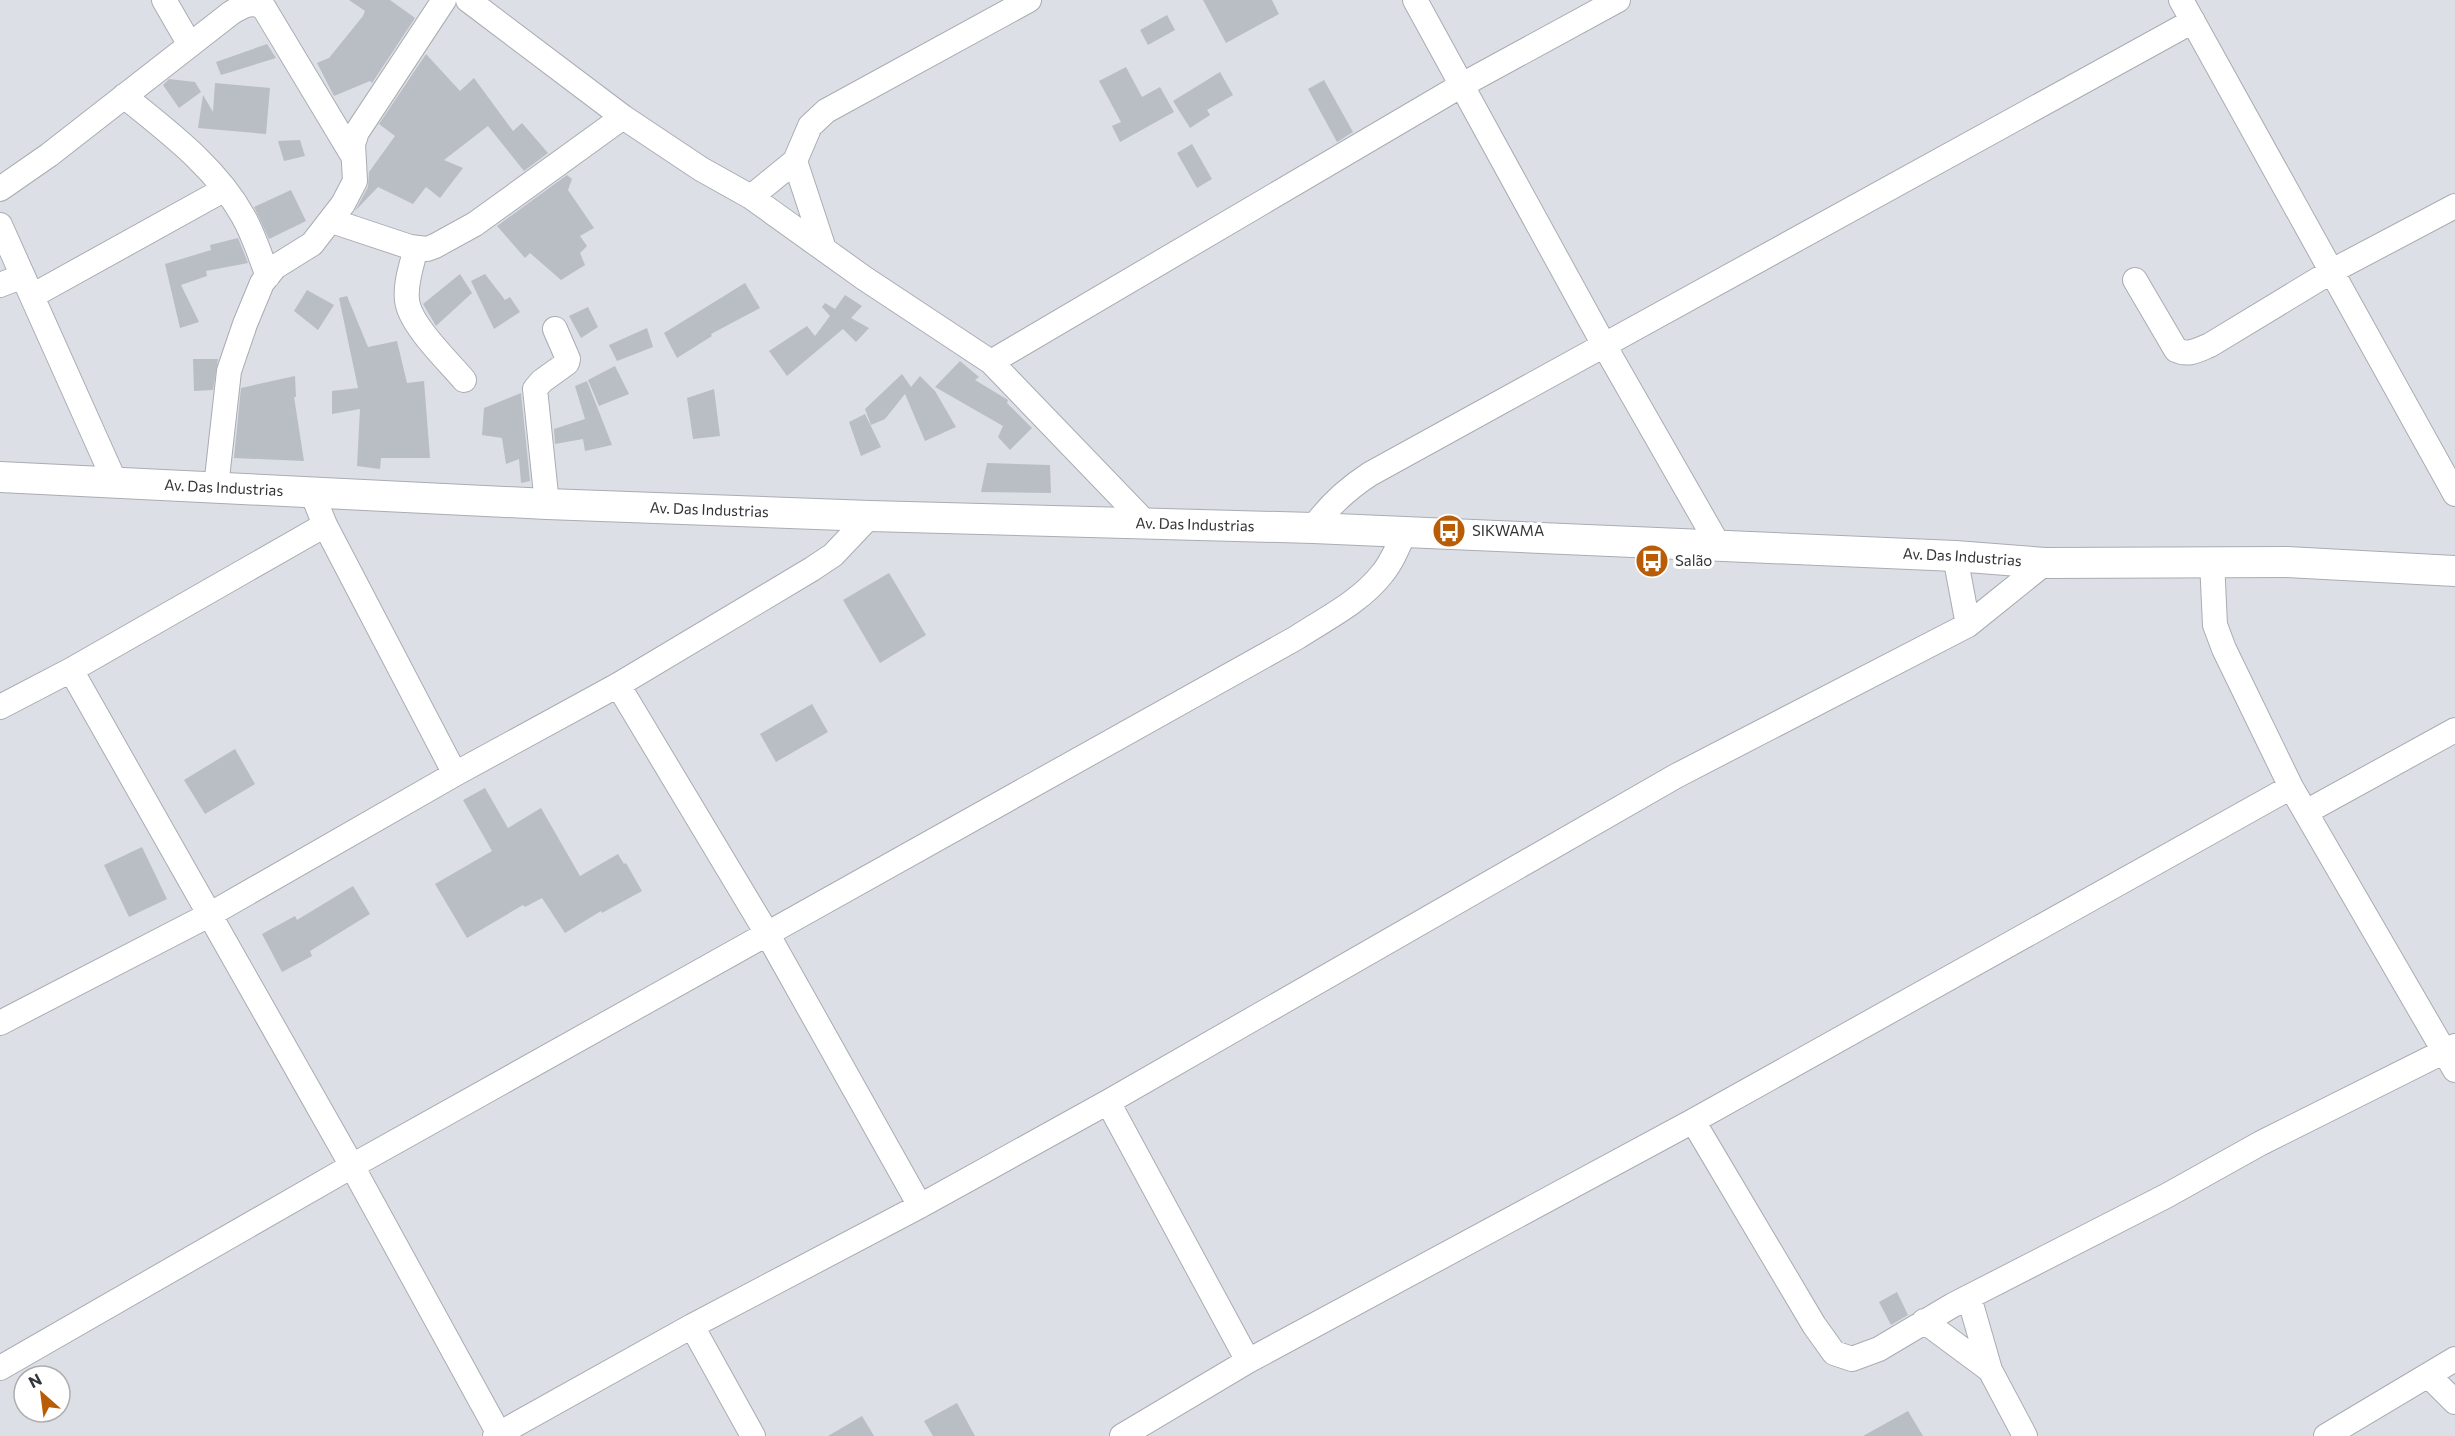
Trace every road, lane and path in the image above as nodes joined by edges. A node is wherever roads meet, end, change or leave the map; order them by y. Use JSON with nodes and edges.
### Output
{"nodes":[{"id":1,"x":165,"y":0,"type":"edge"},
{"id":2,"x":444,"y":0,"type":"edge"},
{"id":3,"x":468,"y":0,"type":"edge"},
{"id":4,"x":1029,"y":0,"type":"edge"},
{"id":5,"x":1415,"y":0,"type":"edge"},
{"id":6,"x":1618,"y":0,"type":"edge"},
{"id":7,"x":2181,"y":0,"type":"edge"},
{"id":8,"x":2193,"y":21,"type":"junction"},
{"id":9,"x":189,"y":45,"type":"junction"},
{"id":10,"x":1462,"y":85,"type":"junction"},
{"id":11,"x":124,"y":96,"type":"junction"},
{"id":12,"x":623,"y":117,"type":"junction"},
{"id":13,"x":353,"y":156,"type":"junction"},
{"id":14,"x":795,"y":161,"type":"junction"},
{"id":15,"x":0,"y":189,"type":"edge"},
{"id":16,"x":225,"y":189,"type":"junction"},
{"id":17,"x":751,"y":197,"type":"junction"},
{"id":18,"x":2455,"y":206,"type":"edge"},
{"id":19,"x":332,"y":221,"type":"junction"},
{"id":20,"x":0,"y":225,"type":"edge"},
{"id":21,"x":416,"y":248,"type":"junction"},
{"id":22,"x":824,"y":249,"type":"junction"},
{"id":23,"x":2332,"y":271,"type":"junction"},
{"id":24,"x":268,"y":276,"type":"junction"},
{"id":25,"x":2135,"y":280,"type":"dead end"},
{"id":26,"x":0,"y":285,"type":"edge"},
{"id":27,"x":28,"y":286,"type":"junction"},
{"id":28,"x":555,"y":329,"type":"dead end"},
{"id":29,"x":1604,"y":345,"type":"junction"},
{"id":30,"x":991,"y":362,"type":"junction"},
{"id":31,"x":464,"y":380,"type":"dead end"},
{"id":32,"x":0,"y":477,"type":"edge"},
{"id":33,"x":114,"y":482,"type":"junction"},
{"id":34,"x":216,"y":487,"type":"junction"},
{"id":35,"x":312,"y":492,"type":"junction"},
{"id":36,"x":2455,"y":494,"type":"edge"},
{"id":37,"x":547,"y":504,"type":"junction"},
{"id":38,"x":870,"y":516,"type":"junction"},
{"id":39,"x":1147,"y":524,"type":"junction"},
{"id":40,"x":325,"y":525,"type":"junction"},
{"id":41,"x":1313,"y":528,"type":"junction"},
{"id":42,"x":1412,"y":533,"type":"junction"},
{"id":43,"x":1719,"y":546,"type":"junction"},
{"id":44,"x":1955,"y":556,"type":"junction"},
{"id":45,"x":2212,"y":561,"type":"junction"},
{"id":46,"x":2045,"y":563,"type":"junction"},
{"id":47,"x":2455,"y":571,"type":"edge"},
{"id":48,"x":1968,"y":625,"type":"junction"},
{"id":49,"x":71,"y":670,"type":"junction"},
{"id":50,"x":618,"y":685,"type":"junction"},
{"id":51,"x":0,"y":707,"type":"edge"},
{"id":52,"x":2455,"y":730,"type":"edge"},
{"id":53,"x":455,"y":774,"type":"junction"},
{"id":54,"x":2291,"y":787,"type":"junction"},
{"id":55,"x":2306,"y":812,"type":"junction"},
{"id":56,"x":209,"y":915,"type":"junction"},
{"id":57,"x":768,"y":935,"type":"junction"},
{"id":58,"x":0,"y":1023,"type":"edge"},
{"id":59,"x":2451,"y":1055,"type":"edge"},
{"id":60,"x":1108,"y":1102,"type":"junction"},
{"id":61,"x":1693,"y":1121,"type":"junction"},
{"id":62,"x":352,"y":1166,"type":"junction"},
{"id":63,"x":920,"y":1206,"type":"junction"},
{"id":64,"x":1969,"y":1297,"type":"junction"},
{"id":65,"x":1924,"y":1321,"type":"junction"},
{"id":66,"x":692,"y":1326,"type":"junction"},
{"id":67,"x":2455,"y":1359,"type":"edge"},
{"id":68,"x":1248,"y":1361,"type":"junction"},
{"id":69,"x":0,"y":1368,"type":"edge"},
{"id":70,"x":1990,"y":1370,"type":"junction"},
{"id":71,"x":2428,"y":1375,"type":"junction"},
{"id":72,"x":2455,"y":1402,"type":"edge"},
{"id":73,"x":497,"y":1435,"type":"edge"},
{"id":74,"x":753,"y":1436,"type":"edge"},
{"id":75,"x":1122,"y":1436,"type":"edge"},
{"id":76,"x":2025,"y":1436,"type":"edge"},
{"id":77,"x":2326,"y":1436,"type":"edge"}],
"edges":[{"from":1,"to":9,"type":"street"},
{"from":2,"to":13,"type":"street"},
{"from":3,"to":12,"type":"street"},
{"from":4,"to":14,"type":"street"},
{"from":5,"to":10,"type":"street"},
{"from":6,"to":10,"type":"street"},
{"from":7,"to":8,"type":"street"},
{"from":8,"to":23,"type":"street"},
{"from":8,"to":29,"type":"street"},
{"from":9,"to":11,"type":"street"},
{"from":9,"to":13,"type":"street"},
{"from":10,"to":29,"type":"street"},
{"from":10,"to":30,"type":"street"},
{"from":11,"to":15,"type":"street"},
{"from":11,"to":16,"type":"street"},
{"from":12,"to":17,"type":"street"},
{"from":12,"to":21,"type":"street"},
{"from":13,"to":19,"type":"street"},
{"from":14,"to":17,"type":"street"},
{"from":14,"to":22,"type":"street"},
{"from":16,"to":24,"type":"street"},
{"from":16,"to":27,"type":"street"},
{"from":17,"to":22,"type":"street"},
{"from":18,"to":23,"type":"street"},
{"from":19,"to":21,"type":"street"},
{"from":19,"to":24,"type":"street"},
{"from":20,"to":27,"type":"street"},
{"from":21,"to":31,"type":"street"},
{"from":22,"to":30,"type":"street"},
{"from":23,"to":25,"type":"street"},
{"from":23,"to":36,"type":"street"},
{"from":24,"to":34,"type":"street"},
{"from":26,"to":27,"type":"street"},
{"from":27,"to":33,"type":"street"},
{"from":28,"to":37,"type":"street"},
{"from":29,"to":41,"type":"street"},
{"from":29,"to":43,"type":"street"},
{"from":30,"to":39,"type":"street"},
{"from":32,"to":33,"type":"main road","name":"Av. Das Industrias"},
{"from":33,"to":34,"type":"main road","name":"Av. Das Industrias"},
{"from":34,"to":35,"type":"main road","name":"Av. Das Industrias"},
{"from":35,"to":37,"type":"main road","name":"Av. Das Industrias"},
{"from":35,"to":40,"type":"street"},
{"from":37,"to":38,"type":"main road","name":"Av. Das Industrias"},
{"from":38,"to":39,"type":"main road","name":"Av. Das Industrias"},
{"from":38,"to":50,"type":"street"},
{"from":39,"to":41,"type":"main road","name":"Av. Das Industrias"},
{"from":40,"to":49,"type":"street"},
{"from":40,"to":53,"type":"street"},
{"from":41,"to":42,"type":"main road","name":"Av. Das Industrias"},
{"from":42,"to":43,"type":"main road","name":"Av. Das Industrias"},
{"from":42,"to":57,"type":"street"},
{"from":43,"to":44,"type":"main road","name":"Av. Das Industrias"},
{"from":44,"to":46,"type":"main road","name":"Av. Das Industrias"},
{"from":44,"to":48,"type":"street"},
{"from":45,"to":46,"type":"main road","name":"Av. Das Industrias"},
{"from":45,"to":47,"type":"main road","name":"Av. Das Industrias"},
{"from":45,"to":54,"type":"street"},
{"from":46,"to":48,"type":"street"},
{"from":48,"to":60,"type":"street"},
{"from":49,"to":51,"type":"street"},
{"from":49,"to":56,"type":"street"},
{"from":50,"to":53,"type":"street"},
{"from":50,"to":57,"type":"street"},
{"from":52,"to":55,"type":"street"},
{"from":53,"to":56,"type":"street"},
{"from":54,"to":55,"type":"street"},
{"from":54,"to":61,"type":"street"},
{"from":55,"to":59,"type":"street"},
{"from":56,"to":58,"type":"street"},
{"from":56,"to":62,"type":"street"},
{"from":57,"to":62,"type":"street"},
{"from":57,"to":63,"type":"street"},
{"from":59,"to":64,"type":"street"},
{"from":60,"to":63,"type":"street"},
{"from":60,"to":68,"type":"street"},
{"from":61,"to":65,"type":"street"},
{"from":61,"to":68,"type":"street"},
{"from":62,"to":69,"type":"street"},
{"from":62,"to":73,"type":"street"},
{"from":63,"to":66,"type":"street"},
{"from":64,"to":65,"type":"street"},
{"from":64,"to":70,"type":"street"},
{"from":65,"to":70,"type":"street"},
{"from":66,"to":73,"type":"street"},
{"from":66,"to":74,"type":"street"},
{"from":67,"to":71,"type":"street"},
{"from":68,"to":75,"type":"street"},
{"from":70,"to":76,"type":"street"},
{"from":71,"to":72,"type":"street"},
{"from":71,"to":77,"type":"street"}]}
